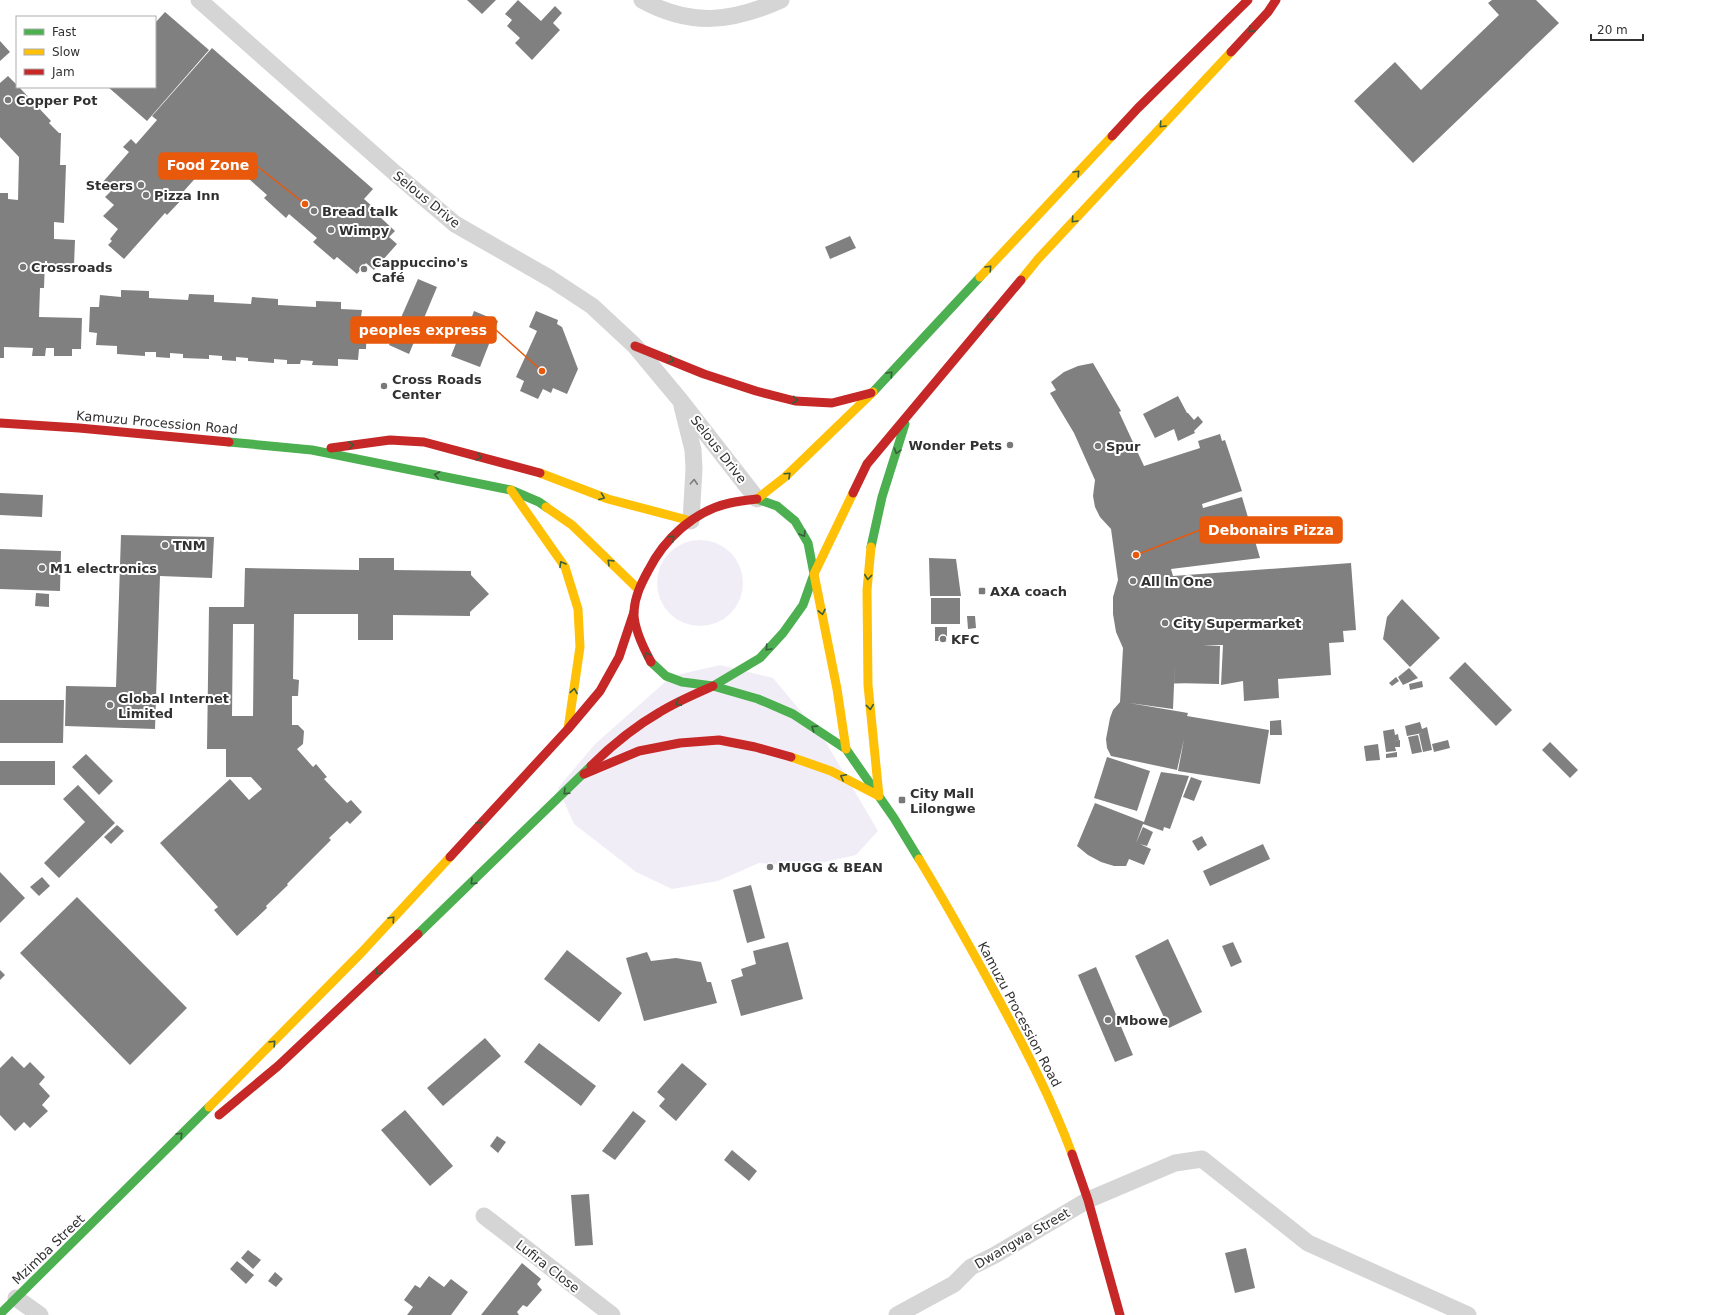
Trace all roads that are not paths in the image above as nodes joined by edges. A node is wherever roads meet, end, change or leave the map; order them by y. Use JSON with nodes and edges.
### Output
{"nodes":[{"id":1,"x":199,"y":0,"type":"edge"},
{"id":2,"x":642,"y":0,"type":"edge"},
{"id":3,"x":781,"y":0,"type":"edge"},
{"id":4,"x":1248,"y":0,"type":"edge"},
{"id":5,"x":1276,"y":0,"type":"edge"},
{"id":6,"x":635,"y":346,"type":"junction"},
{"id":7,"x":873,"y":392,"type":"junction"},
{"id":8,"x":680,"y":400,"type":"junction"},
{"id":9,"x":909,"y":414,"type":"junction"},
{"id":10,"x":0,"y":423,"type":"edge"},
{"id":11,"x":312,"y":450,"type":"junction"},
{"id":12,"x":511,"y":490,"type":"junction"},
{"id":13,"x":757,"y":499,"type":"junction"},
{"id":14,"x":691,"y":521,"type":"junction"},
{"id":15,"x":814,"y":574,"type":"junction"},
{"id":16,"x":638,"y":589,"type":"junction"},
{"id":17,"x":634,"y":612,"type":"junction"},
{"id":18,"x":713,"y":686,"type":"junction"},
{"id":19,"x":568,"y":729,"type":"junction"},
{"id":20,"x":846,"y":749,"type":"junction"},
{"id":21,"x":584,"y":774,"type":"junction"},
{"id":22,"x":879,"y":796,"type":"junction"},
{"id":23,"x":212,"y":1121,"type":"dead end"},
{"id":24,"x":189,"y":1140,"type":"dead end"},
{"id":25,"x":1088,"y":1200,"type":"junction"},
{"id":26,"x":113,"y":1202,"type":"junction"},
{"id":27,"x":484,"y":1216,"type":"dead end"},
{"id":28,"x":16,"y":1298,"type":"junction"},
{"id":29,"x":0,"y":1314,"type":"edge"},
{"id":30,"x":40,"y":1315,"type":"edge"},
{"id":31,"x":612,"y":1315,"type":"edge"},
{"id":32,"x":897,"y":1315,"type":"edge"},
{"id":33,"x":1120,"y":1315,"type":"edge"},
{"id":34,"x":1468,"y":1315,"type":"edge"}],
"edges":[{"from":1,"to":6,"type":"street","name":"Selous Drive"},
{"from":2,"to":3,"type":"street"},
{"from":7,"to":4,"type":"main road","one_way":true},
{"from":5,"to":9,"type":"main road","one_way":true},
{"from":6,"to":7,"type":"main road","one_way":true},
{"from":6,"to":8,"type":"street","name":"Selous Drive"},
{"from":13,"to":7,"type":"main road","one_way":true},
{"from":8,"to":13,"type":"street","name":"Selous Drive"},
{"from":14,"to":8,"type":"street","name":"Selous Drive","one_way":true},
{"from":9,"to":15,"type":"main road"},
{"from":9,"to":22,"type":"main road","one_way":true},
{"from":10,"to":11,"type":"main road","name":"Kamuzu Procession Road"},
{"from":12,"to":11,"type":"main road","one_way":true},
{"from":11,"to":14,"type":"main road","one_way":true},
{"from":16,"to":12,"type":"main road","one_way":true},
{"from":19,"to":12,"type":"main road","one_way":true},
{"from":13,"to":14,"type":"main road"},
{"from":13,"to":15,"type":"main road","one_way":true},
{"from":16,"to":14,"type":"main road","one_way":true},
{"from":15,"to":18,"type":"main road","one_way":true},
{"from":15,"to":20,"type":"main road","one_way":true},
{"from":16,"to":17,"type":"main road"},
{"from":18,"to":17,"type":"main road","one_way":true},
{"from":17,"to":19,"type":"main road"},
{"from":20,"to":18,"type":"main road","one_way":true},
{"from":18,"to":21,"type":"main road","one_way":true},
{"from":26,"to":19,"type":"main road","one_way":true},
{"from":20,"to":22,"type":"main road","name":"Kamuzu Procession Road"},
{"from":22,"to":21,"type":"main road","one_way":true},
{"from":21,"to":23,"type":"main road","one_way":true},
{"from":22,"to":25,"type":"main road","name":"Kamuzu Procession Road"},
{"from":24,"to":26,"type":"main road"},
{"from":25,"to":32,"type":"street","name":"Dwangwa Street"},
{"from":25,"to":33,"type":"main road","name":"Kamuzu Procession Road"},
{"from":25,"to":34,"type":"street","name":"Dwangwa Street"},
{"from":26,"to":28,"type":"main road","name":"Mzimba Street"},
{"from":27,"to":31,"type":"street","name":"Lufira Close"},
{"from":28,"to":29,"type":"main road","name":"Mzimba Street"},
{"from":28,"to":30,"type":"street"}]}
